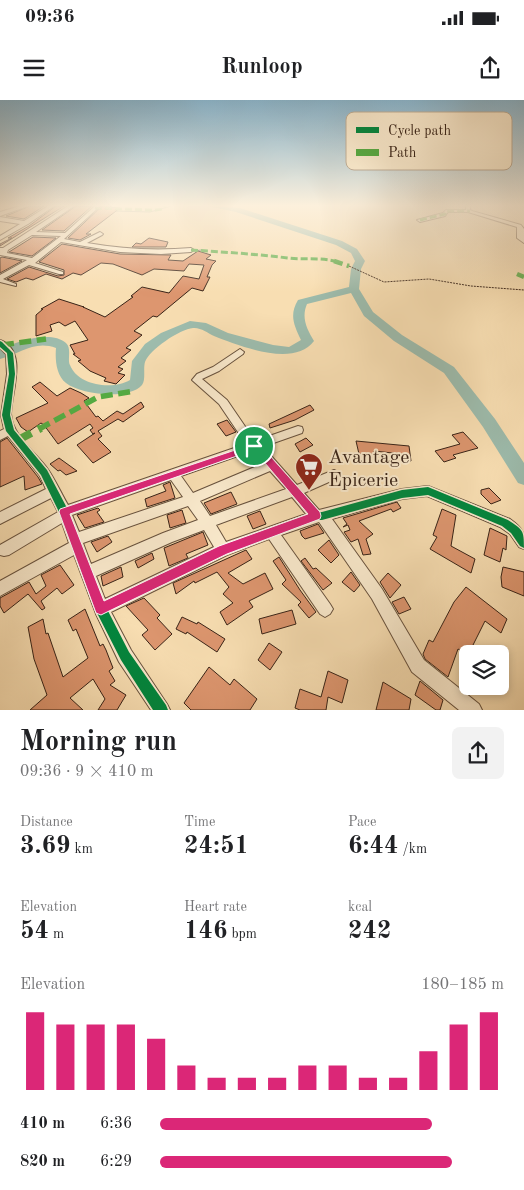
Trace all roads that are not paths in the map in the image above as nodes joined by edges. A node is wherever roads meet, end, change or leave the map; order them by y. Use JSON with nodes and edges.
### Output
{"nodes":[{"id":1,"x":27,"y":234,"type":"edge"},
{"id":2,"x":61,"y":234,"type":"edge"},
{"id":3,"x":99,"y":234,"type":"edge"},
{"id":4,"x":67,"y":235,"type":"joint"},
{"id":5,"x":60,"y":240,"type":"junction"},
{"id":6,"x":82,"y":243,"type":"junction"},
{"id":7,"x":191,"y":250,"type":"dead end"},
{"id":8,"x":2,"y":251,"type":"edge"},
{"id":9,"x":34,"y":262,"type":"junction"},
{"id":10,"x":61,"y":273,"type":"dead end"},
{"id":11,"x":0,"y":279,"type":"edge"},
{"id":12,"x":14,"y":284,"type":"dead end"},
{"id":13,"x":6,"y":348,"type":"edge"},
{"id":14,"x":240,"y":352,"type":"dead end"},
{"id":15,"x":298,"y":430,"type":"dead end"},
{"id":16,"x":5,"y":434,"type":"edge"},
{"id":17,"x":256,"y":446,"type":"junction"},
{"id":18,"x":272,"y":465,"type":"junction"},
{"id":19,"x":174,"y":475,"type":"junction"},
{"id":20,"x":334,"y":475,"type":"dead end"},
{"id":21,"x":53,"y":491,"type":"junction"},
{"id":22,"x":295,"y":492,"type":"junction"},
{"id":23,"x":192,"y":499,"type":"junction"},
{"id":24,"x":65,"y":514,"type":"junction"},
{"id":25,"x":319,"y":516,"type":"junction"},
{"id":26,"x":0,"y":518,"type":"edge"},
{"id":27,"x":207,"y":522,"type":"junction"},
{"id":28,"x":272,"y":532,"type":"junction"},
{"id":29,"x":524,"y":542,"type":"edge"},
{"id":30,"x":76,"y":543,"type":"junction"},
{"id":31,"x":4,"y":550,"type":"dead end"},
{"id":32,"x":223,"y":550,"type":"junction"},
{"id":33,"x":87,"y":573,"type":"junction"},
{"id":34,"x":0,"y":588,"type":"edge"},
{"id":35,"x":101,"y":609,"type":"junction"},
{"id":36,"x":325,"y":609,"type":"dead end"},
{"id":37,"x":161,"y":710,"type":"edge"},
{"id":38,"x":473,"y":710,"type":"edge"}],
"edges":[{"from":1,"to":8,"type":"street"},
{"from":2,"to":4,"type":"street"},
{"from":3,"to":6,"type":"street"},
{"from":4,"to":5,"type":"street"},
{"from":5,"to":6,"type":"street"},
{"from":5,"to":9,"type":"street"},
{"from":6,"to":7,"type":"street"},
{"from":8,"to":9,"type":"street"},
{"from":9,"to":10,"type":"street"},
{"from":9,"to":11,"type":"street"},
{"from":11,"to":12,"type":"street"},
{"from":13,"to":16,"type":"street"},
{"from":14,"to":17,"type":"street"},
{"from":15,"to":17,"type":"street"},
{"from":16,"to":21,"type":"street"},
{"from":17,"to":18,"type":"street"},
{"from":17,"to":19,"type":"street"},
{"from":18,"to":22,"type":"street"},
{"from":18,"to":23,"type":"street"},
{"from":19,"to":23,"type":"street"},
{"from":19,"to":24,"type":"street"},
{"from":20,"to":22,"type":"street"},
{"from":21,"to":24,"type":"street"},
{"from":21,"to":26,"type":"street"},
{"from":22,"to":25,"type":"street"},
{"from":22,"to":27,"type":"street"},
{"from":23,"to":27,"type":"street"},
{"from":23,"to":30,"type":"street"},
{"from":24,"to":30,"type":"street"},
{"from":24,"to":31,"type":"street"},
{"from":25,"to":28,"type":"street"},
{"from":25,"to":29,"type":"street"},
{"from":25,"to":38,"type":"street"},
{"from":27,"to":32,"type":"street"},
{"from":27,"to":33,"type":"street"},
{"from":28,"to":32,"type":"street"},
{"from":28,"to":36,"type":"street"},
{"from":30,"to":33,"type":"street"},
{"from":30,"to":34,"type":"street"},
{"from":32,"to":35,"type":"street"},
{"from":33,"to":35,"type":"street"},
{"from":35,"to":37,"type":"street"}]}
